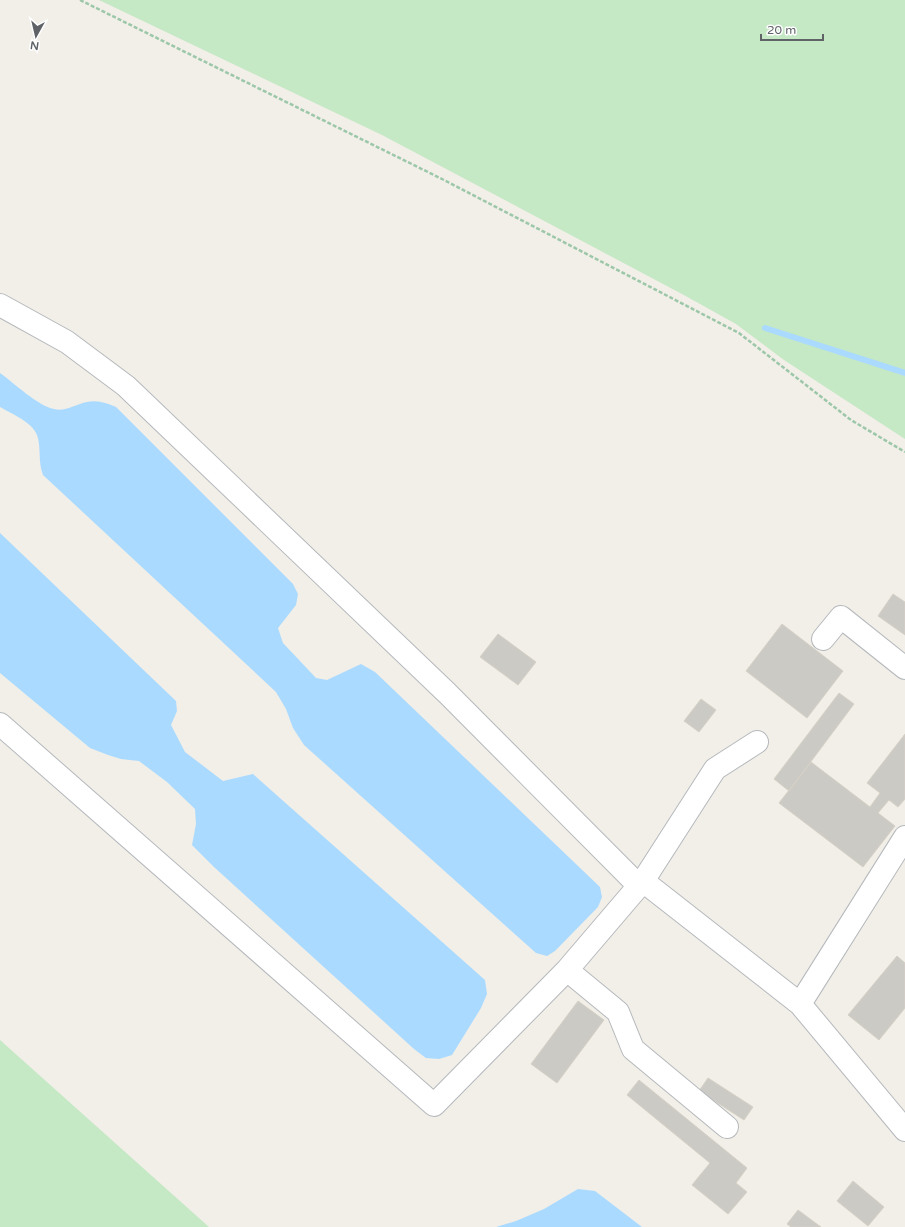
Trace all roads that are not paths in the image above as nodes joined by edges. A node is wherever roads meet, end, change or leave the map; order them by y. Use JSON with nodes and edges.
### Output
{"nodes":[{"id":1,"x":0,"y":305,"type":"edge"},
{"id":2,"x":823,"y":639,"type":"dead end"},
{"id":3,"x":905,"y":668,"type":"edge"},
{"id":4,"x":0,"y":724,"type":"edge"},
{"id":5,"x":757,"y":742,"type":"dead end"},
{"id":6,"x":905,"y":837,"type":"edge"},
{"id":7,"x":641,"y":884,"type":"junction"},
{"id":8,"x":567,"y":970,"type":"junction"},
{"id":9,"x":800,"y":1004,"type":"junction"},
{"id":10,"x":727,"y":1127,"type":"dead end"},
{"id":11,"x":905,"y":1130,"type":"edge"}],
"edges":[{"from":1,"to":7,"type":"lane"},
{"from":2,"to":3,"type":"lane"},
{"from":4,"to":8,"type":"lane"},
{"from":5,"to":7,"type":"lane"},
{"from":6,"to":9,"type":"lane"},
{"from":7,"to":8,"type":"lane"},
{"from":7,"to":9,"type":"lane"},
{"from":8,"to":10,"type":"lane"},
{"from":9,"to":11,"type":"lane"}]}
